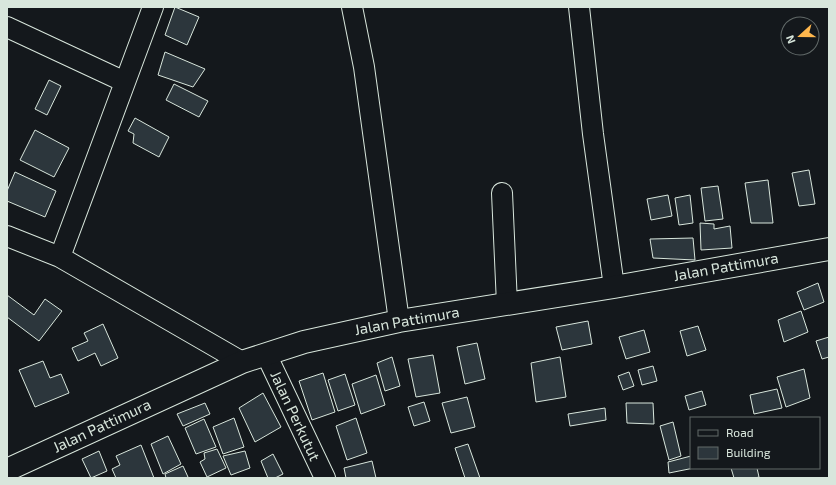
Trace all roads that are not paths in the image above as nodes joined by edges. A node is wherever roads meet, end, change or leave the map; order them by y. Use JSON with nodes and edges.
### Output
{"nodes":[{"id":1,"x":153,"y":7,"type":"edge"},
{"id":2,"x":352,"y":7,"type":"edge"},
{"id":3,"x":579,"y":7,"type":"edge"},
{"id":4,"x":7,"y":27,"type":"edge"},
{"id":5,"x":125,"y":82,"type":"junction"},
{"id":6,"x":502,"y":193,"type":"dead end"},
{"id":7,"x":7,"y":236,"type":"edge"},
{"id":8,"x":829,"y":249,"type":"edge"},
{"id":9,"x":60,"y":257,"type":"junction"},
{"id":10,"x":614,"y":287,"type":"junction"},
{"id":11,"x":507,"y":304,"type":"junction"},
{"id":12,"x":399,"y":321,"type":"junction"},
{"id":13,"x":266,"y":354,"type":"junction"},
{"id":14,"x":242,"y":362,"type":"junction"},
{"id":15,"x":7,"y":470,"type":"edge"},
{"id":16,"x":325,"y":478,"type":"edge"}],
"edges":[{"from":1,"to":5,"type":"street"},
{"from":2,"to":12,"type":"street"},
{"from":3,"to":10,"type":"street"},
{"from":4,"to":5,"type":"street"},
{"from":5,"to":9,"type":"street"},
{"from":6,"to":11,"type":"street"},
{"from":7,"to":9,"type":"street"},
{"from":8,"to":10,"type":"main road","name":"Jalan Pattimura"},
{"from":9,"to":14,"type":"street"},
{"from":10,"to":11,"type":"main road","name":"Jalan Pattimura"},
{"from":11,"to":12,"type":"main road","name":"Jalan Pattimura"},
{"from":12,"to":13,"type":"main road","name":"Jalan Pattimura"},
{"from":13,"to":14,"type":"main road","name":"Jalan Pattimura"},
{"from":13,"to":16,"type":"street","name":"Jalan Perkutut"},
{"from":14,"to":15,"type":"main road","name":"Jalan Pattimura"}]}
